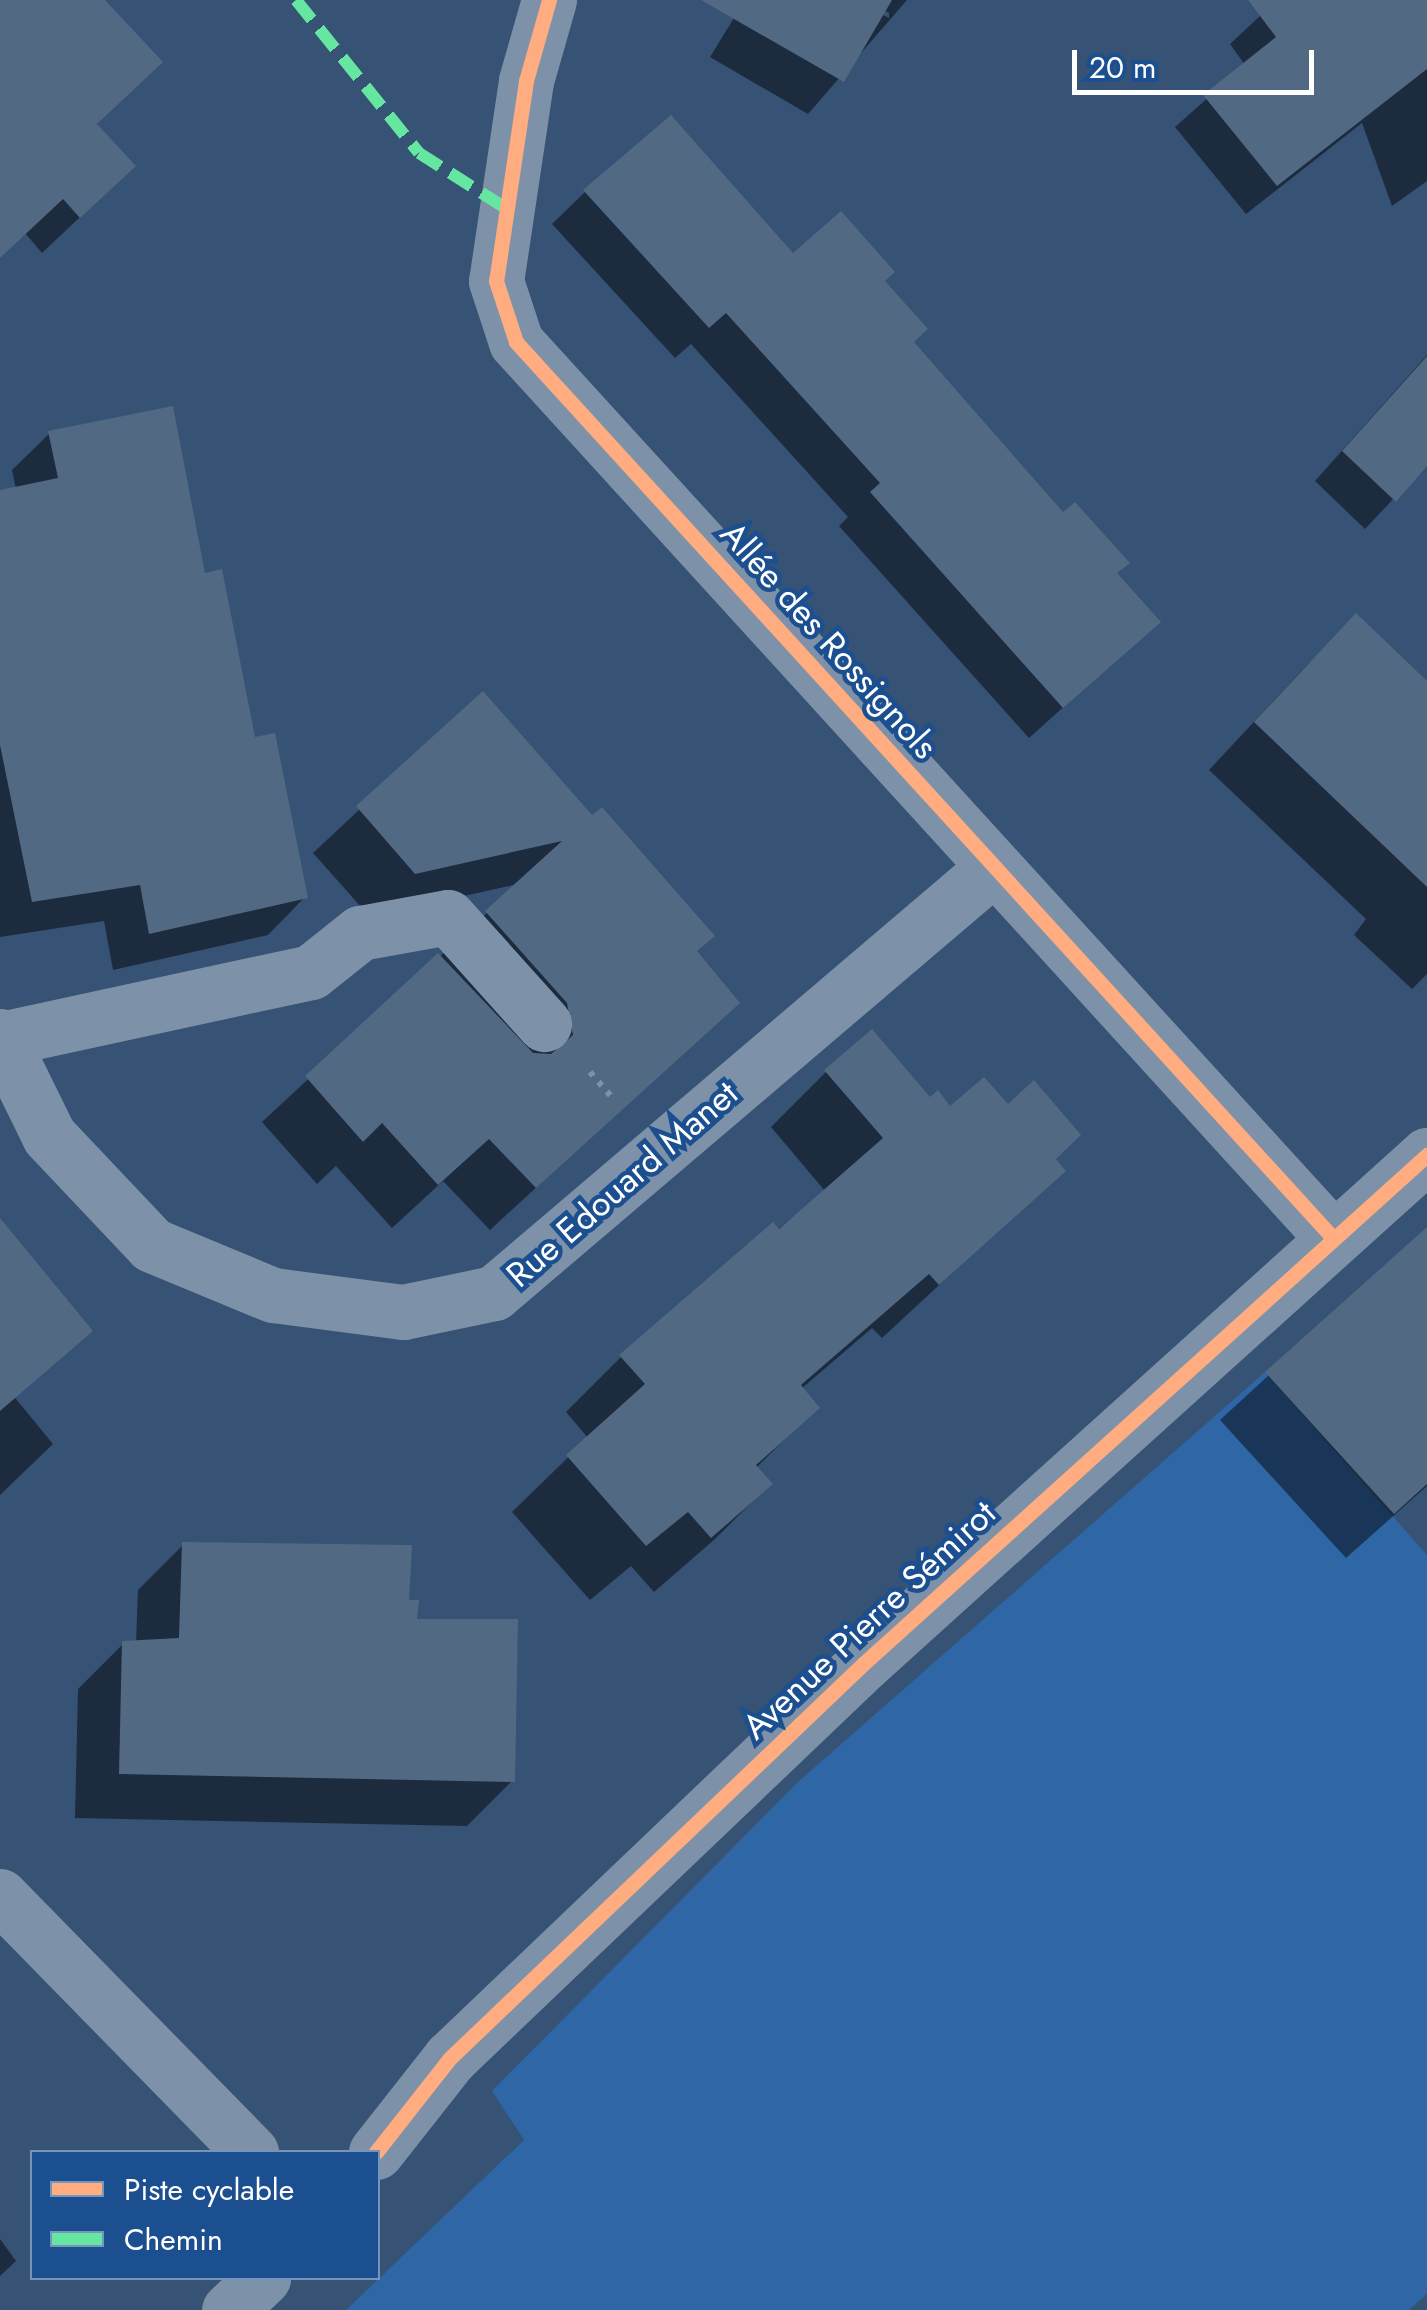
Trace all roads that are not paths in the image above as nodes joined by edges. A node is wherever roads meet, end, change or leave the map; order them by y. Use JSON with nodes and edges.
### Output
{"nodes":[{"id":1,"x":549,"y":0,"type":"edge"},
{"id":2,"x":992,"y":870,"type":"junction"},
{"id":3,"x":544,"y":1024,"type":"dead end"},
{"id":4,"x":1,"y":1037,"type":"edge"},
{"id":5,"x":1427,"y":1155,"type":"edge"},
{"id":6,"x":1333,"y":1238,"type":"junction"},
{"id":7,"x":0,"y":1896,"type":"edge"},
{"id":8,"x":249,"y":2150,"type":"edge"},
{"id":9,"x":378,"y":2150,"type":"edge"},
{"id":10,"x":261,"y":2280,"type":"edge"},
{"id":11,"x":229,"y":2310,"type":"edge"}],
"edges":[{"from":1,"to":2,"type":"street","name":"Allée des Rossignols"},
{"from":2,"to":4,"type":"street","name":"Rue Edouard Manet"},
{"from":2,"to":6,"type":"street","name":"Allée des Rossignols"},
{"from":3,"to":4,"type":"street"},
{"from":5,"to":6,"type":"street","name":"Avenue Pierre Sémirot"},
{"from":6,"to":9,"type":"street","name":"Avenue Pierre Sémirot"},
{"from":7,"to":8,"type":"street"},
{"from":10,"to":11,"type":"street"}]}
